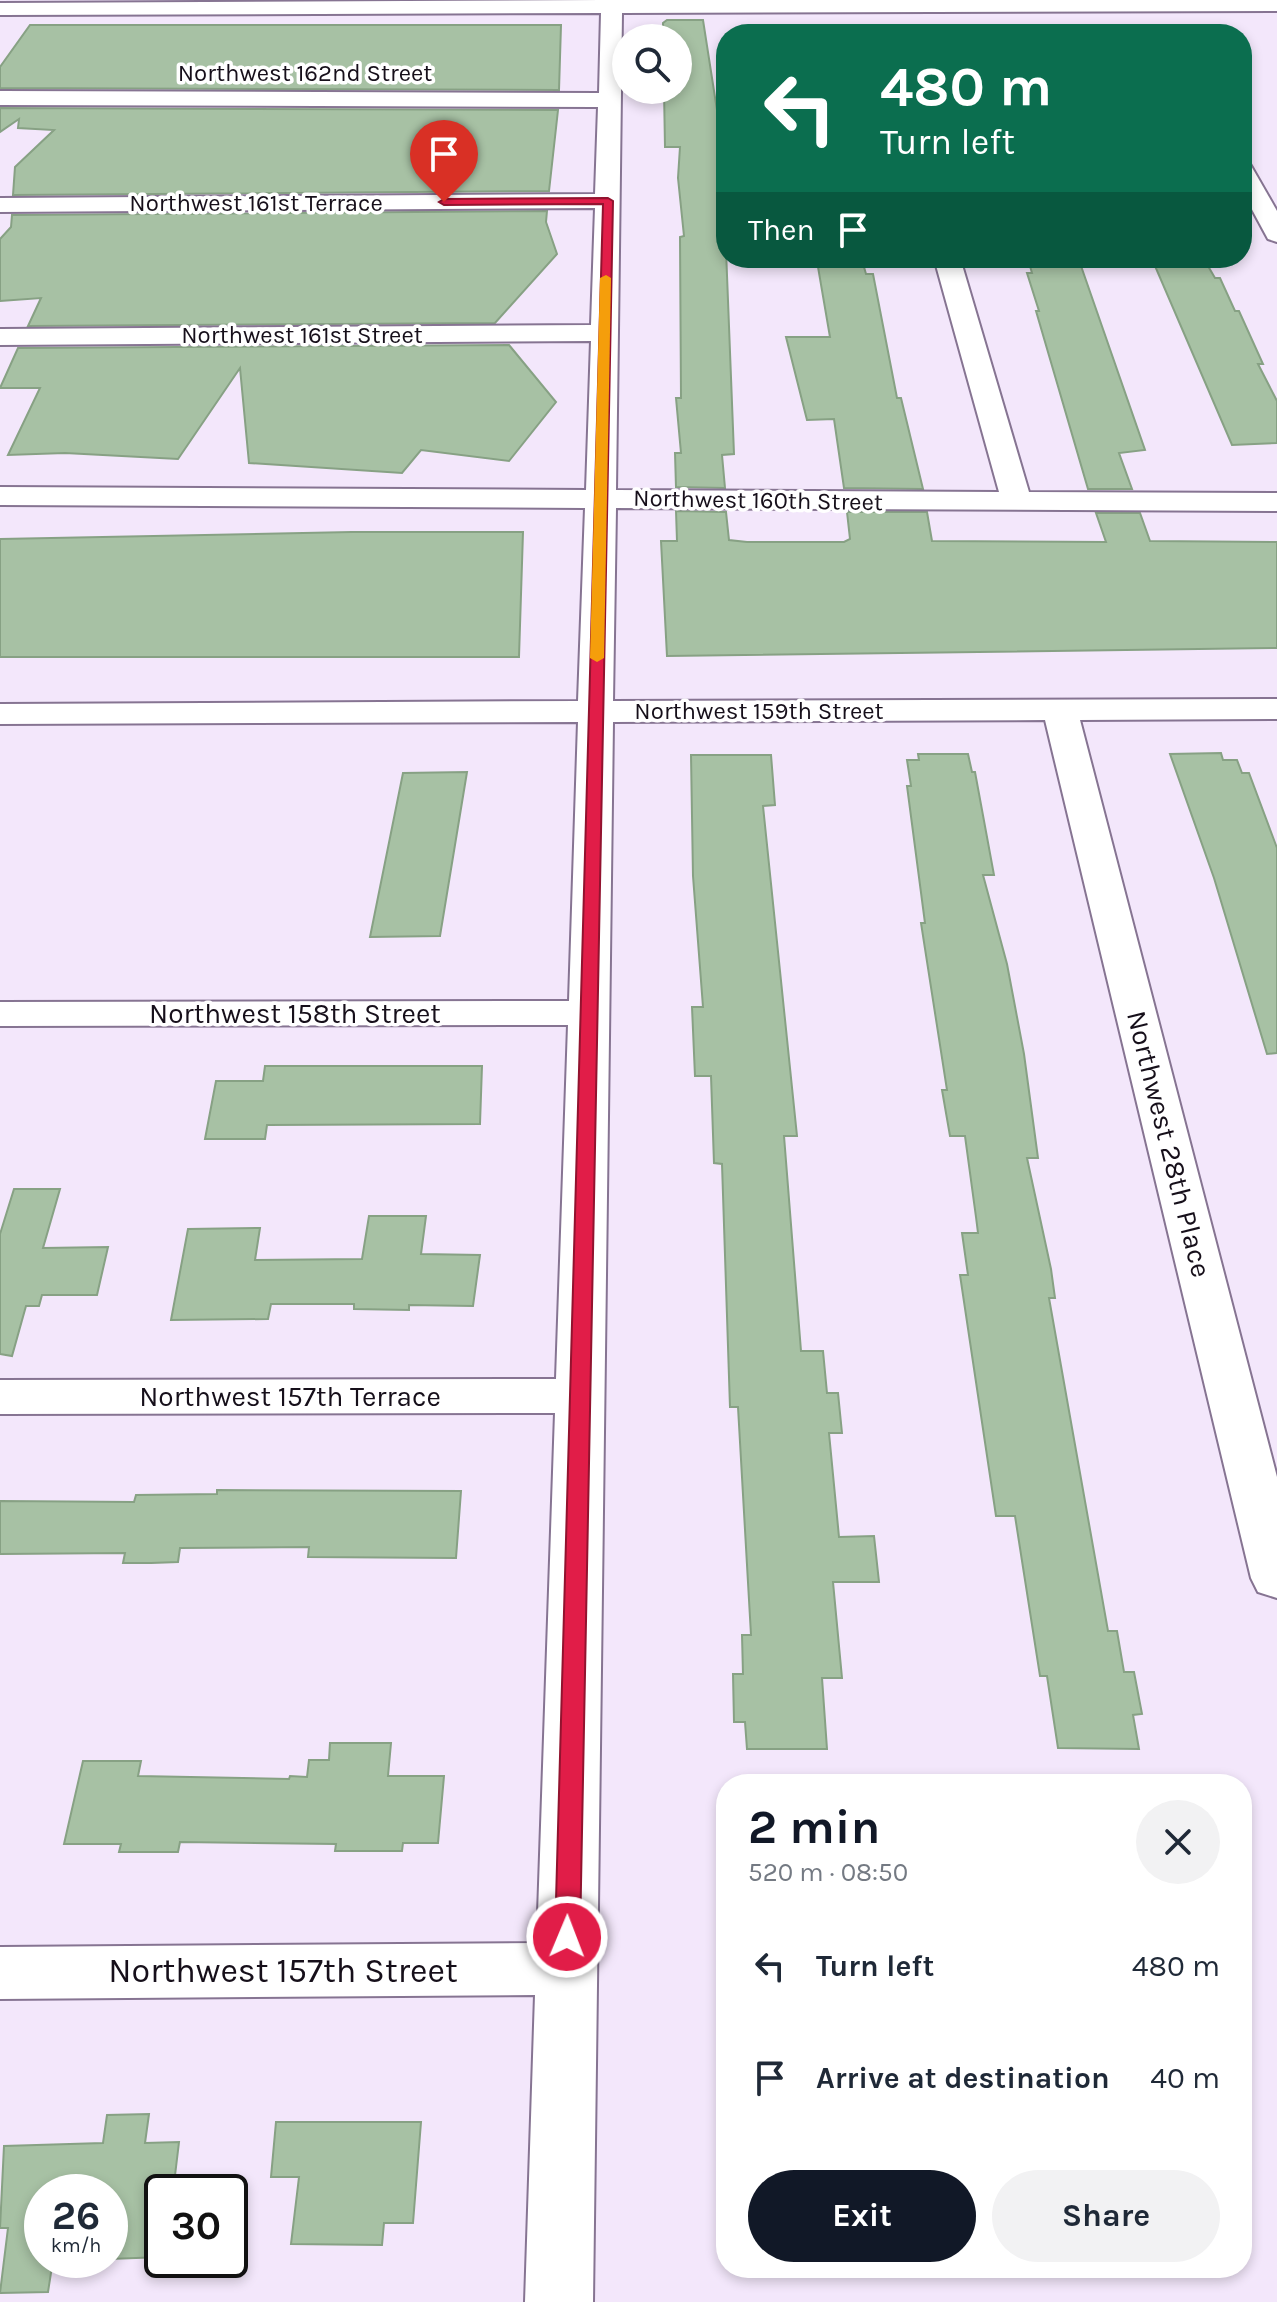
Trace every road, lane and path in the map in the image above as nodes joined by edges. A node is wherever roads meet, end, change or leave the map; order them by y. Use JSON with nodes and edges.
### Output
{"nodes":[{"id":1,"x":612,"y":4,"type":"edge"},
{"id":2,"x":1277,"y":5,"type":"edge"},
{"id":3,"x":0,"y":9,"type":"edge"},
{"id":4,"x":0,"y":98,"type":"edge"},
{"id":5,"x":610,"y":100,"type":"junction"},
{"id":6,"x":1252,"y":188,"type":"edge"},
{"id":7,"x":608,"y":201,"type":"junction"},
{"id":8,"x":0,"y":205,"type":"edge"},
{"id":9,"x":1277,"y":234,"type":"edge"},
{"id":10,"x":950,"y":268,"type":"edge"},
{"id":11,"x":605,"y":333,"type":"junction"},
{"id":12,"x":0,"y":337,"type":"edge"},
{"id":13,"x":0,"y":496,"type":"edge"},
{"id":14,"x":601,"y":499,"type":"junction"},
{"id":15,"x":1277,"y":502,"type":"edge"},
{"id":16,"x":1017,"y":503,"type":"junction"},
{"id":17,"x":1277,"y":709,"type":"edge"},
{"id":18,"x":1060,"y":710,"type":"junction"},
{"id":19,"x":596,"y":712,"type":"junction"},
{"id":20,"x":0,"y":714,"type":"edge"},
{"id":21,"x":589,"y":1013,"type":"junction"},
{"id":22,"x":0,"y":1014,"type":"edge"},
{"id":23,"x":580,"y":1396,"type":"junction"},
{"id":24,"x":0,"y":1397,"type":"edge"},
{"id":25,"x":1277,"y":1578,"type":"edge"},
{"id":26,"x":567,"y":1969,"type":"junction"},
{"id":27,"x":0,"y":1973,"type":"edge"},
{"id":28,"x":559,"y":2302,"type":"edge"}],
"edges":[{"from":1,"to":2,"type":"street"},
{"from":1,"to":3,"type":"street"},
{"from":1,"to":5,"type":"street"},
{"from":4,"to":5,"type":"street","name":"Northwest 162nd Street"},
{"from":5,"to":7,"type":"street"},
{"from":6,"to":9,"type":"street"},
{"from":7,"to":8,"type":"street","name":"Northwest 161st Terrace"},
{"from":7,"to":11,"type":"street"},
{"from":10,"to":16,"type":"street"},
{"from":11,"to":12,"type":"street","name":"Northwest 161st Street"},
{"from":11,"to":14,"type":"street"},
{"from":13,"to":14,"type":"street","name":"Northwest 160th Street"},
{"from":14,"to":16,"type":"street","name":"Northwest 160th Street"},
{"from":14,"to":19,"type":"street"},
{"from":15,"to":16,"type":"street","name":"Northwest 160th Street"},
{"from":17,"to":18,"type":"street","name":"Northwest 159th Street"},
{"from":18,"to":19,"type":"street","name":"Northwest 159th Street"},
{"from":18,"to":25,"type":"street","name":"Northwest 28th Place"},
{"from":19,"to":20,"type":"street","name":"Northwest 159th Street"},
{"from":19,"to":21,"type":"street"},
{"from":21,"to":22,"type":"street","name":"Northwest 158th Street"},
{"from":21,"to":23,"type":"street"},
{"from":23,"to":24,"type":"street","name":"Northwest 157th Terrace"},
{"from":23,"to":26,"type":"street"},
{"from":26,"to":27,"type":"street","name":"Northwest 157th Street"},
{"from":26,"to":28,"type":"street"}]}
